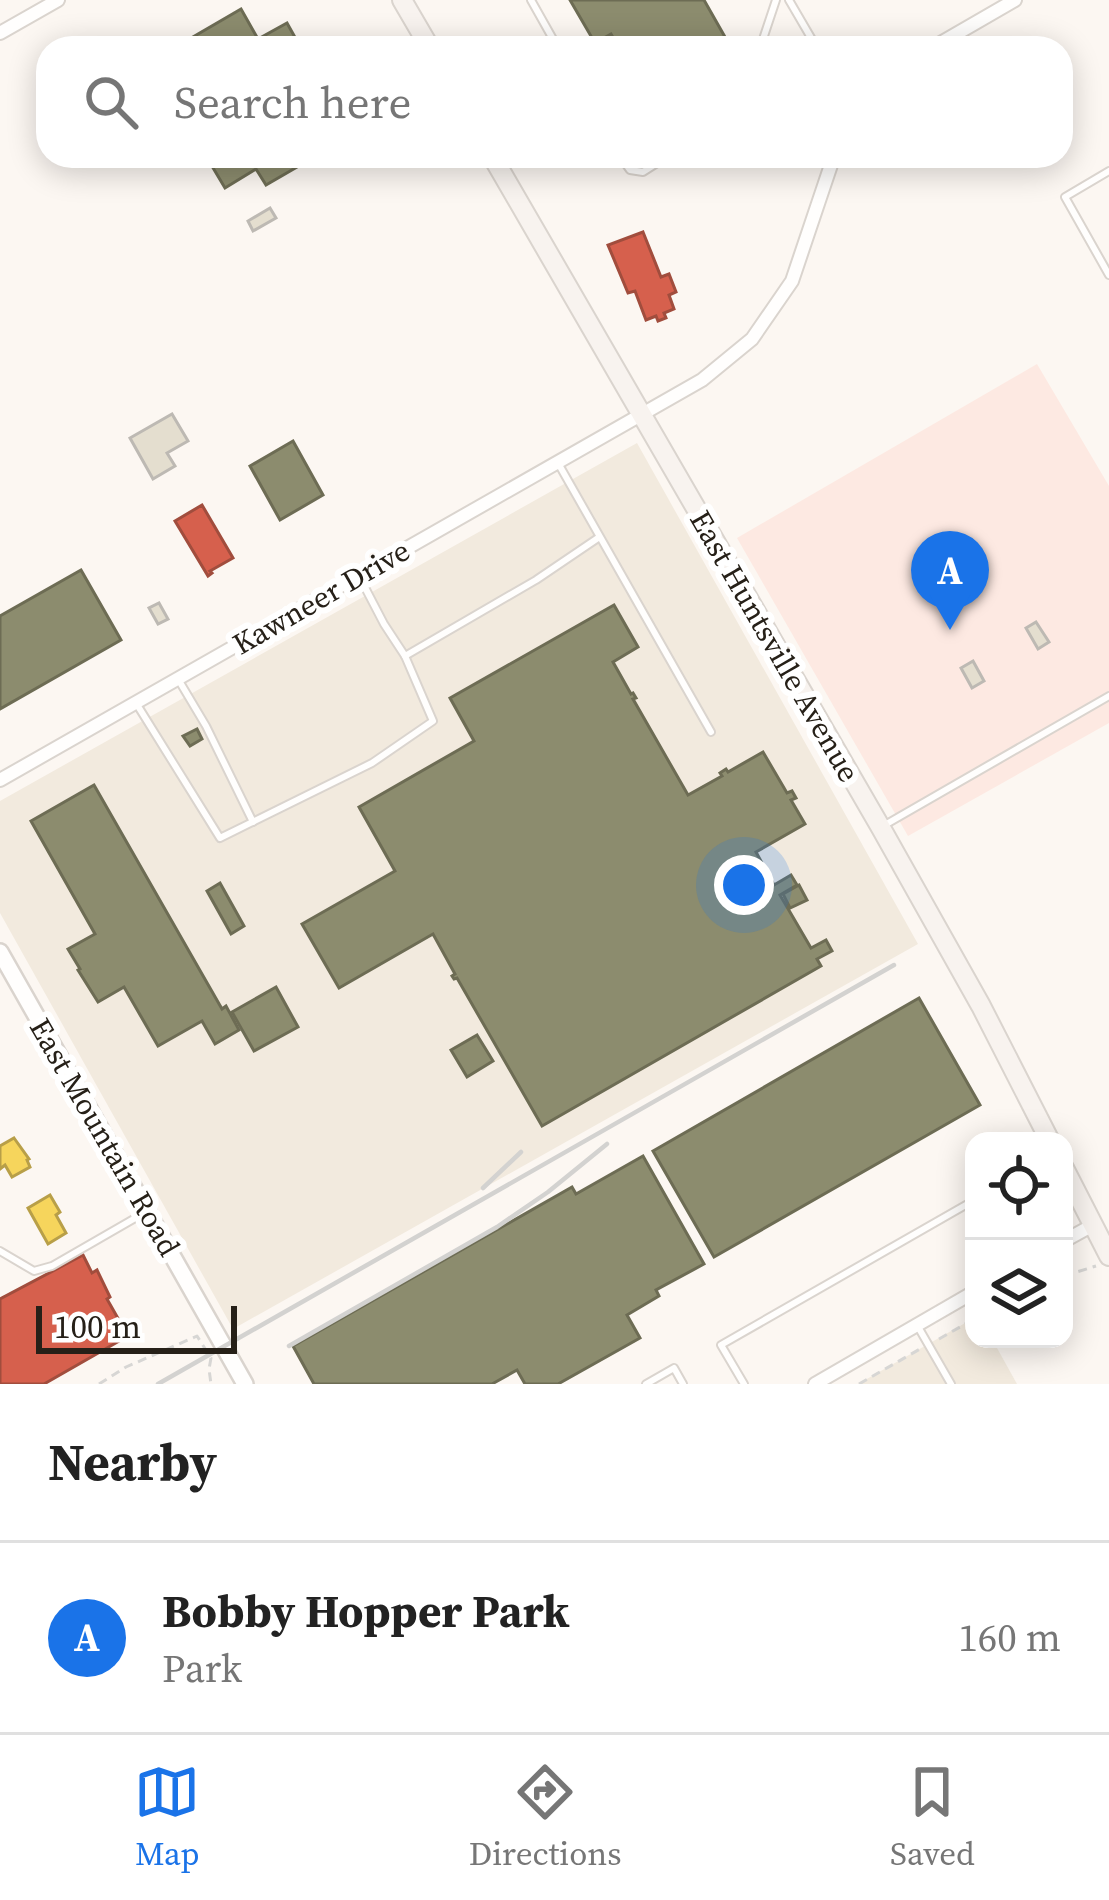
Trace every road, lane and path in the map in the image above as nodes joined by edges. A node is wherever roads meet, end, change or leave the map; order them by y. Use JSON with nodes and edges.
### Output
{"nodes":[{"id":1,"x":58,"y":0,"type":"edge"},
{"id":2,"x":402,"y":0,"type":"edge"},
{"id":3,"x":530,"y":0,"type":"edge"},
{"id":4,"x":776,"y":0,"type":"edge"},
{"id":5,"x":789,"y":0,"type":"edge"},
{"id":6,"x":1015,"y":0,"type":"edge"},
{"id":7,"x":0,"y":33,"type":"edge"},
{"id":8,"x":423,"y":36,"type":"edge"},
{"id":9,"x":551,"y":36,"type":"edge"},
{"id":10,"x":764,"y":36,"type":"edge"},
{"id":11,"x":811,"y":36,"type":"edge"},
{"id":12,"x":953,"y":36,"type":"edge"},
{"id":13,"x":499,"y":168,"type":"edge"},
{"id":14,"x":830,"y":168,"type":"edge"},
{"id":15,"x":1109,"y":172,"type":"edge"},
{"id":16,"x":1109,"y":275,"type":"edge"},
{"id":17,"x":641,"y":415,"type":"junction"},
{"id":18,"x":558,"y":463,"type":"junction"},
{"id":19,"x":598,"y":538,"type":"junction"},
{"id":20,"x":359,"y":576,"type":"junction"},
{"id":21,"x":406,"y":656,"type":"junction"},
{"id":22,"x":178,"y":679,"type":"junction"},
{"id":23,"x":1109,"y":696,"type":"edge"},
{"id":24,"x":136,"y":703,"type":"junction"},
{"id":25,"x":711,"y":732,"type":"dead end"},
{"id":26,"x":0,"y":780,"type":"edge"},
{"id":27,"x":253,"y":822,"type":"junction"},
{"id":28,"x":880,"y":828,"type":"junction"},
{"id":29,"x":2,"y":958,"type":"edge"},
{"id":30,"x":1045,"y":1132,"type":"edge"},
{"id":31,"x":1073,"y":1186,"type":"edge"},
{"id":32,"x":965,"y":1205,"type":"edge"},
{"id":33,"x":147,"y":1211,"type":"junction"},
{"id":34,"x":1093,"y":1225,"type":"junction"},
{"id":35,"x":1073,"y":1235,"type":"edge"},
{"id":36,"x":0,"y":1251,"type":"edge"},
{"id":37,"x":1103,"y":1261,"type":"edge"},
{"id":38,"x":1073,"y":1273,"type":"edge"},
{"id":39,"x":965,"y":1297,"type":"edge"},
{"id":40,"x":965,"y":1324,"type":"edge"},
{"id":41,"x":917,"y":1325,"type":"junction"},
{"id":42,"x":928,"y":1345,"type":"junction"},
{"id":43,"x":99,"y":1384,"type":"edge"},
{"id":44,"x":212,"y":1384,"type":"edge"},
{"id":45,"x":245,"y":1384,"type":"edge"},
{"id":46,"x":646,"y":1384,"type":"edge"},
{"id":47,"x":683,"y":1384,"type":"edge"},
{"id":48,"x":744,"y":1384,"type":"edge"},
{"id":49,"x":815,"y":1384,"type":"edge"},
{"id":50,"x":860,"y":1384,"type":"edge"},
{"id":51,"x":951,"y":1384,"type":"edge"}],
"edges":[{"from":1,"to":7,"type":"street"},
{"from":2,"to":8,"type":"main road"},
{"from":3,"to":9,"type":"lane"},
{"from":4,"to":10,"type":"lane"},
{"from":5,"to":11,"type":"lane"},
{"from":6,"to":12,"type":"street"},
{"from":13,"to":17,"type":"main road","name":"East Huntsville Avenue"},
{"from":14,"to":17,"type":"street","name":"Kawneer Drive"},
{"from":15,"to":16,"type":"lane"},
{"from":17,"to":18,"type":"street","name":"Kawneer Drive"},
{"from":17,"to":28,"type":"main road","name":"East Huntsville Avenue"},
{"from":18,"to":19,"type":"lane"},
{"from":18,"to":20,"type":"street","name":"Kawneer Drive"},
{"from":19,"to":21,"type":"lane"},
{"from":19,"to":25,"type":"lane"},
{"from":20,"to":21,"type":"lane"},
{"from":20,"to":22,"type":"street","name":"Kawneer Drive"},
{"from":21,"to":27,"type":"lane"},
{"from":22,"to":24,"type":"street","name":"Kawneer Drive"},
{"from":22,"to":27,"type":"lane"},
{"from":23,"to":28,"type":"lane"},
{"from":24,"to":26,"type":"street","name":"Kawneer Drive"},
{"from":24,"to":27,"type":"lane"},
{"from":28,"to":30,"type":"main road","name":"East Huntsville Avenue"},
{"from":29,"to":33,"type":"street","name":"East Mountain Road"},
{"from":31,"to":34,"type":"main road"},
{"from":32,"to":48,"type":"lane"},
{"from":33,"to":36,"type":"lane"},
{"from":33,"to":45,"type":"street","name":"East Mountain Road"},
{"from":34,"to":35,"type":"street"},
{"from":34,"to":37,"type":"main road"},
{"from":37,"to":38,"type":"path"},
{"from":39,"to":41,"type":"street"},
{"from":40,"to":42,"type":"path"},
{"from":41,"to":42,"type":"lane"},
{"from":41,"to":49,"type":"street"},
{"from":42,"to":50,"type":"path"},
{"from":42,"to":51,"type":"lane"},
{"from":43,"to":44,"type":"path"},
{"from":46,"to":47,"type":"lane"}]}
